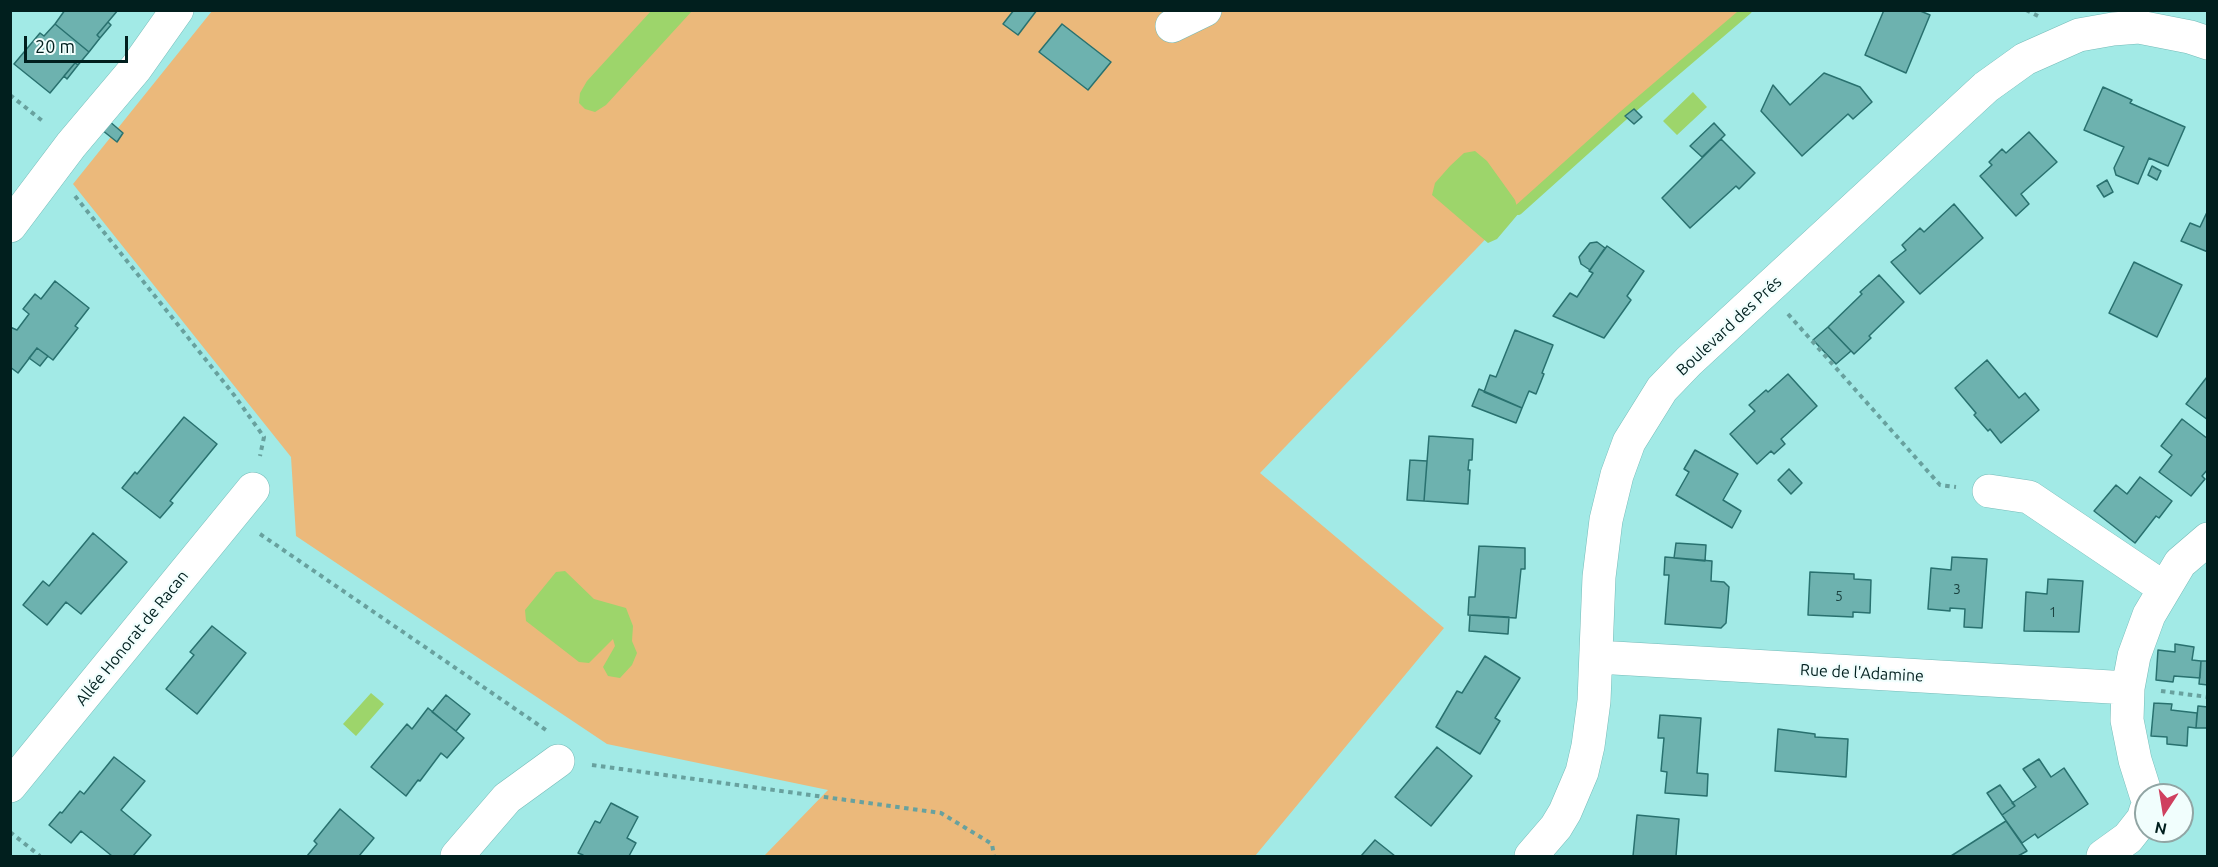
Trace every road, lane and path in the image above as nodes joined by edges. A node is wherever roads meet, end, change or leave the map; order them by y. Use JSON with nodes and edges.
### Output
{"nodes":[{"id":1,"x":177,"y":10,"type":"edge"},
{"id":2,"x":1205,"y":10,"type":"edge"},
{"id":3,"x":2136,"y":19,"type":"edge"},
{"id":4,"x":1172,"y":26,"type":"dead end"},
{"id":5,"x":2208,"y":43,"type":"edge"},
{"id":6,"x":10,"y":94,"type":"edge"},
{"id":7,"x":63,"y":158,"type":"junction"},
{"id":8,"x":10,"y":226,"type":"edge"},
{"id":9,"x":1765,"y":292,"type":"junction"},
{"id":10,"x":254,"y":489,"type":"joint"},
{"id":11,"x":1989,"y":491,"type":"joint"},
{"id":12,"x":232,"y":515,"type":"junction"},
{"id":13,"x":2208,"y":539,"type":"edge"},
{"id":14,"x":2164,"y":588,"type":"junction"},
{"id":15,"x":1597,"y":657,"type":"junction"},
{"id":16,"x":2128,"y":688,"type":"junction"},
{"id":17,"x":2208,"y":697,"type":"edge"},
{"id":18,"x":558,"y":761,"type":"junction"},
{"id":19,"x":2142,"y":783,"type":"edge"},
{"id":20,"x":10,"y":786,"type":"edge"},
{"id":21,"x":2134,"y":830,"type":"edge"},
{"id":22,"x":10,"y":831,"type":"edge"},
{"id":23,"x":40,"y":856,"type":"edge"},
{"id":24,"x":457,"y":856,"type":"edge"},
{"id":25,"x":994,"y":856,"type":"edge"},
{"id":26,"x":1531,"y":856,"type":"edge"},
{"id":27,"x":2103,"y":856,"type":"edge"}],
"edges":[{"from":1,"to":7,"type":"street"},
{"from":2,"to":4,"type":"street"},
{"from":3,"to":5,"type":"street","name":"Boulevard des Prés"},
{"from":3,"to":9,"type":"street","name":"Boulevard des Prés"},
{"from":6,"to":7,"type":"path"},
{"from":7,"to":8,"type":"street"},
{"from":7,"to":10,"type":"path"},
{"from":9,"to":11,"type":"path"},
{"from":9,"to":15,"type":"street","name":"Boulevard des Prés"},
{"from":10,"to":12,"type":"street","name":"Allée Honorat de Racan"},
{"from":11,"to":14,"type":"street"},
{"from":12,"to":18,"type":"path"},
{"from":12,"to":20,"type":"street","name":"Allée Honorat de Racan"},
{"from":13,"to":14,"type":"street"},
{"from":14,"to":16,"type":"street"},
{"from":15,"to":16,"type":"street","name":"Rue de l'Adamine"},
{"from":15,"to":26,"type":"street","name":"Boulevard des Prés"},
{"from":16,"to":17,"type":"path"},
{"from":16,"to":19,"type":"street"},
{"from":18,"to":24,"type":"street"},
{"from":18,"to":25,"type":"path"},
{"from":21,"to":27,"type":"street"},
{"from":22,"to":23,"type":"path"}]}
